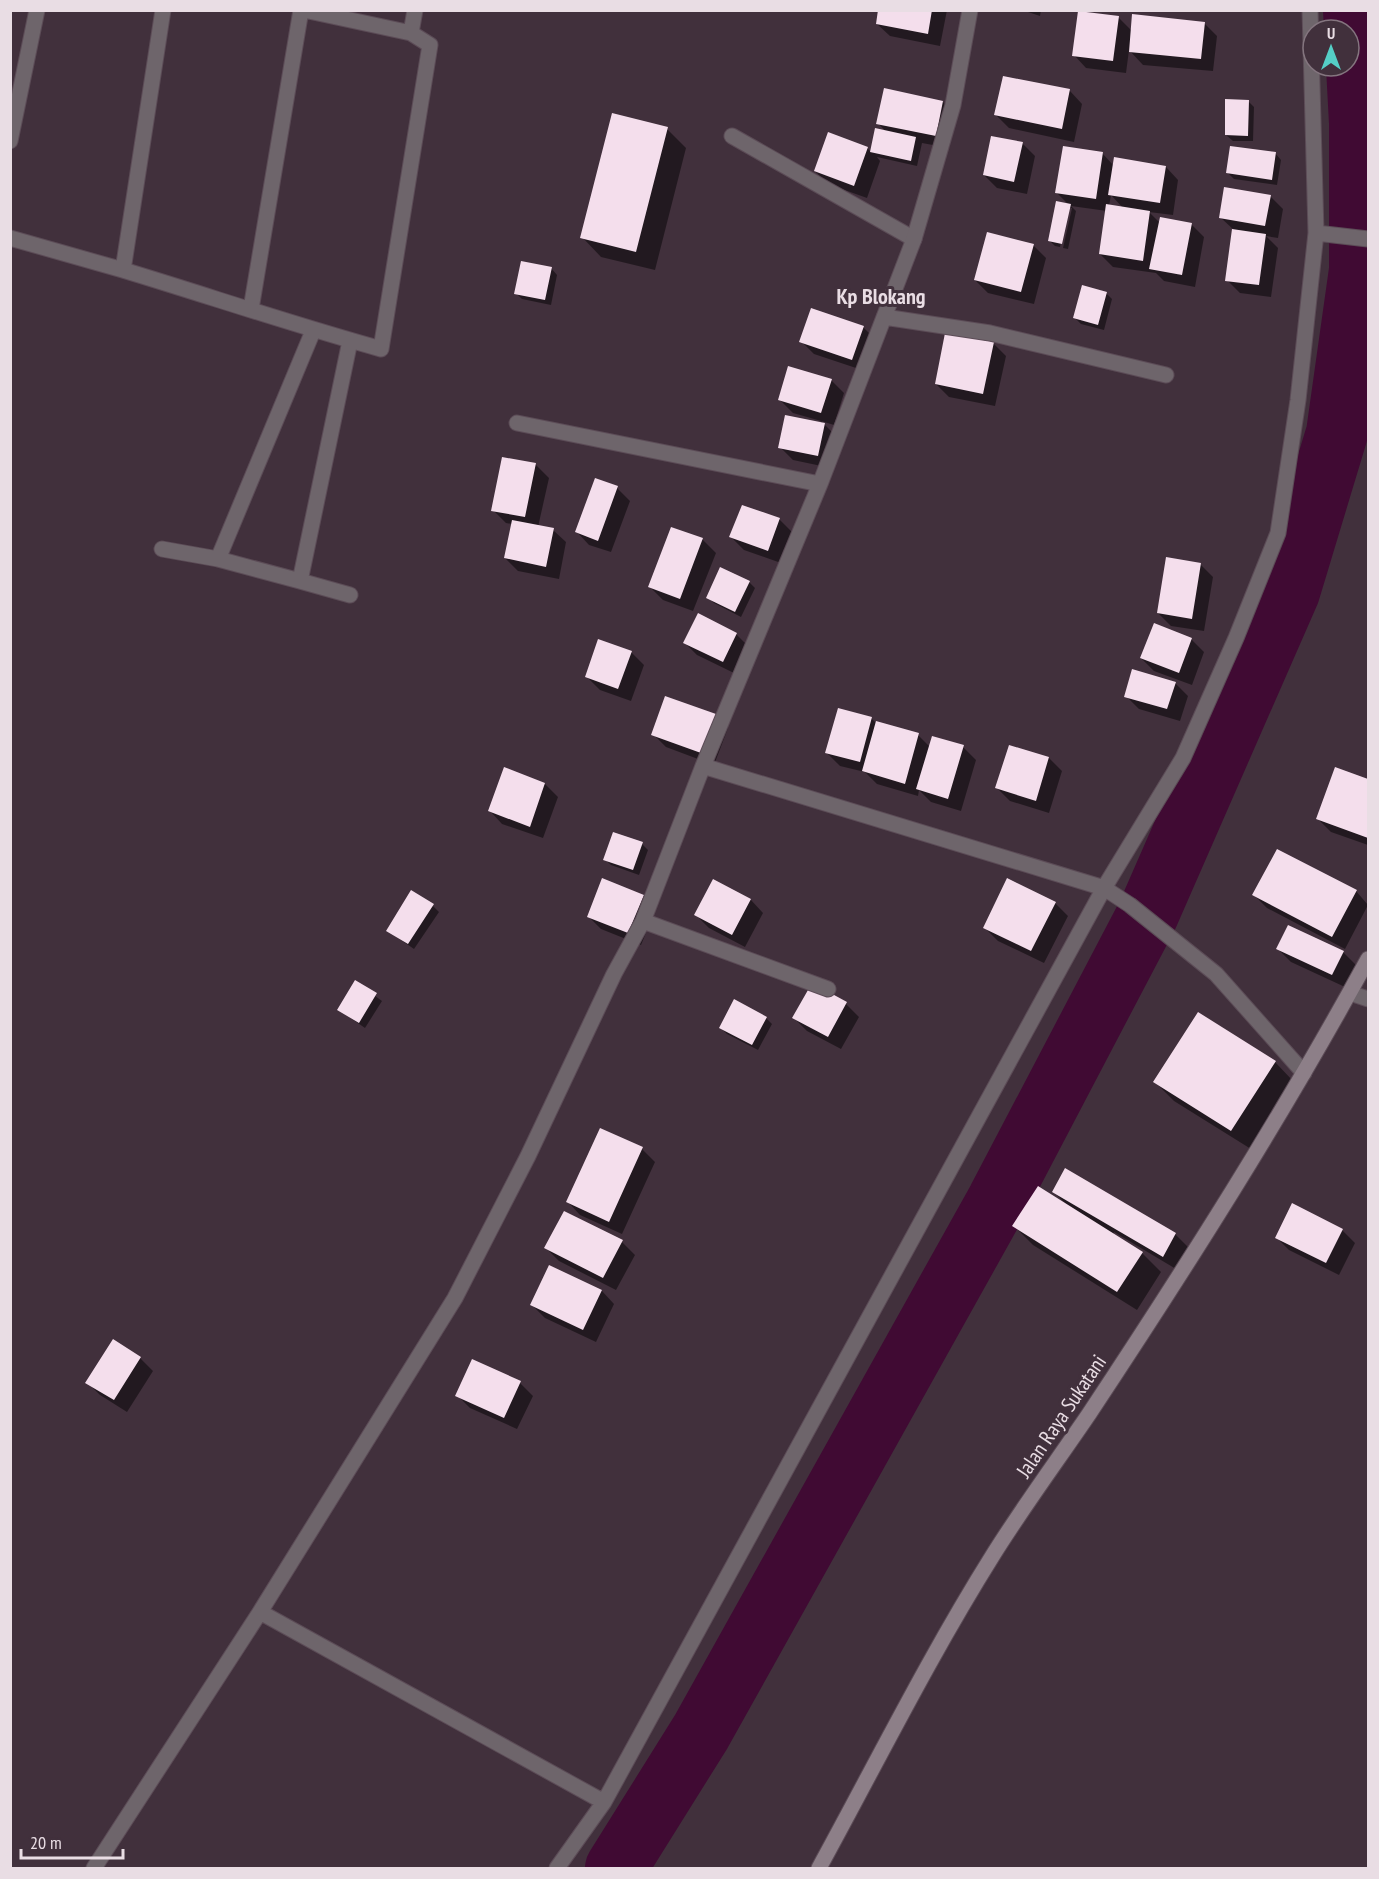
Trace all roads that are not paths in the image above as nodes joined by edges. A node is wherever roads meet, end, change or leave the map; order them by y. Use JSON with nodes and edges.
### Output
{"nodes":[{"id":1,"x":37,"y":10,"type":"edge"},
{"id":2,"x":162,"y":10,"type":"edge"},
{"id":3,"x":302,"y":10,"type":"edge"},
{"id":4,"x":415,"y":10,"type":"edge"},
{"id":5,"x":970,"y":10,"type":"edge"},
{"id":6,"x":1310,"y":10,"type":"edge"},
{"id":7,"x":411,"y":33,"type":"junction"},
{"id":8,"x":732,"y":136,"type":"dead end"},
{"id":9,"x":10,"y":141,"type":"edge"},
{"id":10,"x":1316,"y":233,"type":"junction"},
{"id":11,"x":10,"y":238,"type":"edge"},
{"id":12,"x":914,"y":239,"type":"junction"},
{"id":13,"x":1368,"y":239,"type":"edge"},
{"id":14,"x":123,"y":270,"type":"junction"},
{"id":15,"x":251,"y":309,"type":"junction"},
{"id":16,"x":884,"y":317,"type":"junction"},
{"id":17,"x":313,"y":331,"type":"junction"},
{"id":18,"x":350,"y":341,"type":"junction"},
{"id":19,"x":1166,"y":375,"type":"dead end"},
{"id":20,"x":517,"y":423,"type":"dead end"},
{"id":21,"x":820,"y":484,"type":"junction"},
{"id":22,"x":162,"y":549,"type":"dead end"},
{"id":23,"x":218,"y":559,"type":"junction"},
{"id":24,"x":300,"y":581,"type":"junction"},
{"id":25,"x":350,"y":595,"type":"dead end"},
{"id":26,"x":704,"y":766,"type":"junction"},
{"id":27,"x":1104,"y":888,"type":"junction"},
{"id":28,"x":643,"y":921,"type":"junction"},
{"id":29,"x":1368,"y":959,"type":"edge"},
{"id":30,"x":828,"y":989,"type":"dead end"},
{"id":31,"x":1350,"y":993,"type":"junction"},
{"id":32,"x":1368,"y":999,"type":"edge"},
{"id":33,"x":1304,"y":1073,"type":"junction"},
{"id":34,"x":260,"y":1612,"type":"junction"},
{"id":35,"x":604,"y":1802,"type":"junction"},
{"id":36,"x":94,"y":1869,"type":"edge"},
{"id":37,"x":557,"y":1869,"type":"edge"},
{"id":38,"x":819,"y":1869,"type":"edge"}],
"edges":[{"from":1,"to":9,"type":"street"},
{"from":2,"to":14,"type":"street"},
{"from":3,"to":7,"type":"street"},
{"from":3,"to":15,"type":"street"},
{"from":4,"to":7,"type":"street"},
{"from":5,"to":12,"type":"street"},
{"from":6,"to":10,"type":"street"},
{"from":7,"to":18,"type":"street"},
{"from":8,"to":12,"type":"street"},
{"from":10,"to":13,"type":"street"},
{"from":10,"to":27,"type":"street"},
{"from":11,"to":14,"type":"street"},
{"from":12,"to":16,"type":"street"},
{"from":14,"to":15,"type":"street"},
{"from":15,"to":17,"type":"street"},
{"from":16,"to":19,"type":"street"},
{"from":16,"to":21,"type":"street"},
{"from":17,"to":18,"type":"street"},
{"from":17,"to":23,"type":"street"},
{"from":18,"to":24,"type":"street"},
{"from":20,"to":21,"type":"street"},
{"from":21,"to":26,"type":"street"},
{"from":22,"to":23,"type":"street"},
{"from":23,"to":24,"type":"street"},
{"from":24,"to":25,"type":"street"},
{"from":26,"to":27,"type":"street"},
{"from":26,"to":28,"type":"street"},
{"from":27,"to":33,"type":"street"},
{"from":27,"to":35,"type":"street"},
{"from":28,"to":30,"type":"street"},
{"from":28,"to":34,"type":"street"},
{"from":29,"to":31,"type":"main road","name":"Jalan Raya Sukatani"},
{"from":31,"to":32,"type":"street"},
{"from":31,"to":33,"type":"main road","name":"Jalan Raya Sukatani"},
{"from":33,"to":38,"type":"main road","name":"Jalan Raya Sukatani"},
{"from":34,"to":35,"type":"street"},
{"from":34,"to":36,"type":"street"},
{"from":35,"to":37,"type":"street"}]}
